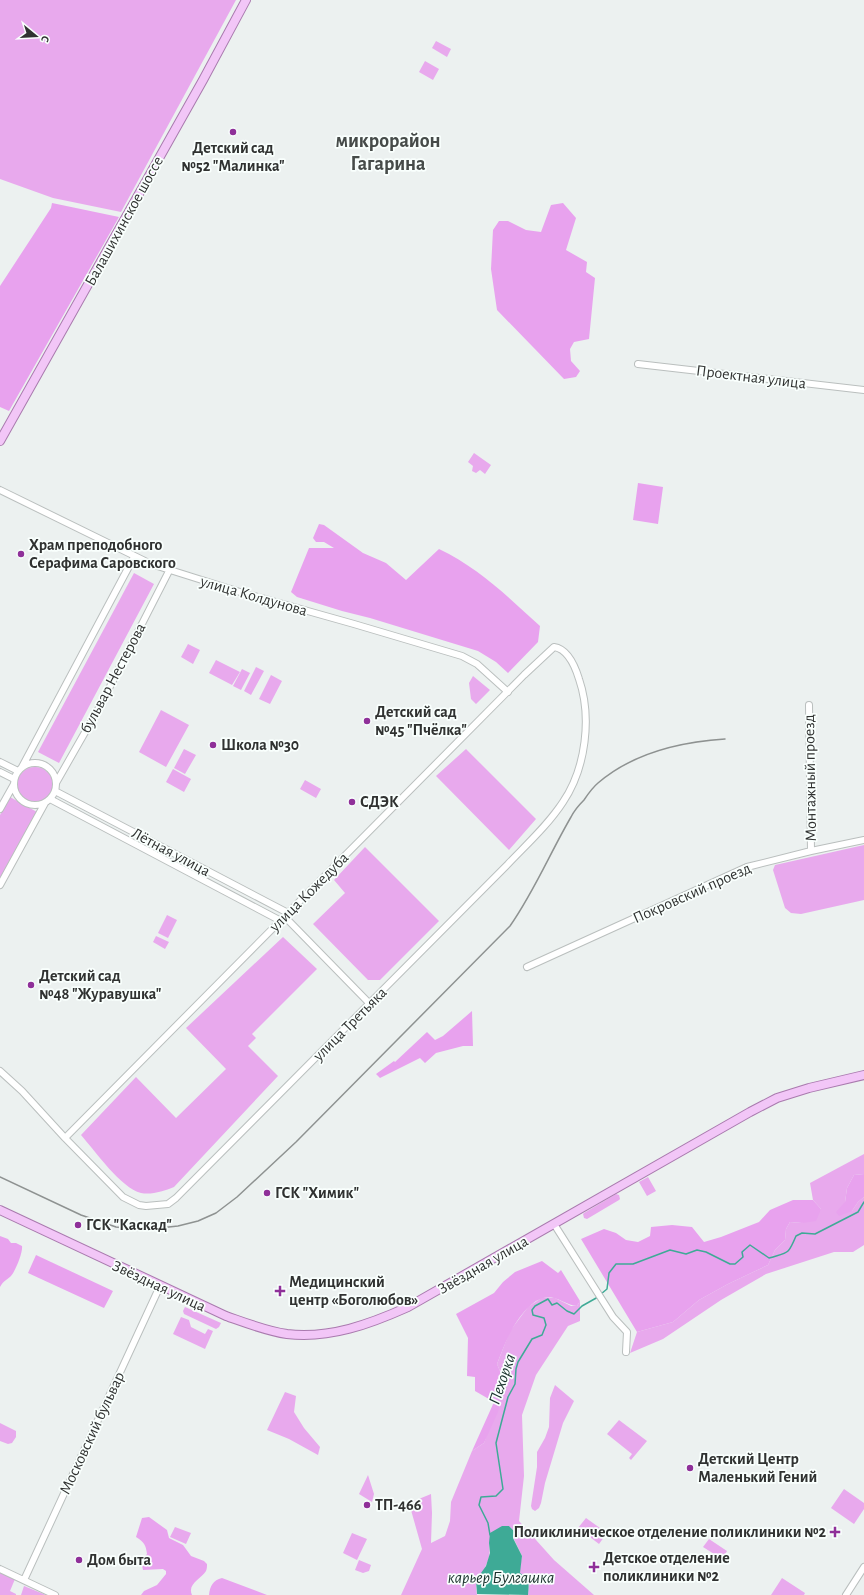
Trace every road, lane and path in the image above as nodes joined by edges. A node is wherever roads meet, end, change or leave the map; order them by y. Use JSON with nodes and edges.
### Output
{"nodes":[{"id":1,"x":246,"y":0,"type":"edge"},
{"id":2,"x":638,"y":364,"type":"dead end"},
{"id":3,"x":864,"y":390,"type":"edge"},
{"id":4,"x":0,"y":441,"type":"edge"},
{"id":5,"x":0,"y":490,"type":"edge"},
{"id":6,"x":134,"y":557,"type":"junction"},
{"id":7,"x":169,"y":571,"type":"junction"},
{"id":8,"x":554,"y":647,"type":"joint"},
{"id":9,"x":508,"y":692,"type":"junction"},
{"id":10,"x":809,"y":705,"type":"dead end"},
{"id":11,"x":0,"y":762,"type":"edge"},
{"id":12,"x":20,"y":769,"type":"junction"},
{"id":13,"x":0,"y":772,"type":"edge"},
{"id":14,"x":14,"y":782,"type":"junction"},
{"id":15,"x":56,"y":783,"type":"junction"},
{"id":16,"x":55,"y":791,"type":"junction"},
{"id":17,"x":50,"y":799,"type":"junction"},
{"id":18,"x":45,"y":803,"type":"junction"},
{"id":19,"x":0,"y":809,"type":"edge"},
{"id":20,"x":864,"y":840,"type":"edge"},
{"id":21,"x":811,"y":851,"type":"junction"},
{"id":22,"x":0,"y":885,"type":"edge"},
{"id":23,"x":285,"y":917,"type":"junction"},
{"id":24,"x":527,"y":967,"type":"dead end"},
{"id":25,"x":370,"y":1004,"type":"junction"},
{"id":26,"x":0,"y":1071,"type":"edge"},
{"id":27,"x":864,"y":1075,"type":"edge"},
{"id":28,"x":65,"y":1138,"type":"junction"},
{"id":29,"x":0,"y":1210,"type":"edge"},
{"id":30,"x":554,"y":1224,"type":"junction"},
{"id":31,"x":160,"y":1286,"type":"junction"},
{"id":32,"x":626,"y":1352,"type":"dead end"},
{"id":33,"x":864,"y":1567,"type":"edge"},
{"id":34,"x":0,"y":1569,"type":"edge"},
{"id":35,"x":24,"y":1580,"type":"junction"},
{"id":36,"x":55,"y":1595,"type":"edge"},
{"id":37,"x":846,"y":1595,"type":"edge"}],
"edges":[{"from":1,"to":4,"type":"main road","name":"Балашихинское шоссе"},
{"from":2,"to":3,"type":"street","name":"Проектная улица"},
{"from":5,"to":6,"type":"street","name":"улица Колдунова"},
{"from":6,"to":7,"type":"street","name":"улица Колдунова"},
{"from":6,"to":12,"type":"street"},
{"from":7,"to":9,"type":"street","name":"улица Колдунова"},
{"from":7,"to":15,"type":"street","name":"бульвар Нестерова"},
{"from":8,"to":9,"type":"street","name":"улица Кожедуба"},
{"from":8,"to":25,"type":"street","name":"улица Третьяка"},
{"from":9,"to":23,"type":"street","name":"улица Кожедуба"},
{"from":10,"to":21,"type":"street","name":"Монтажный проезд"},
{"from":11,"to":12,"type":"street"},
{"from":12,"to":14,"type":"street"},
{"from":12,"to":15,"type":"street"},
{"from":13,"to":14,"type":"street"},
{"from":14,"to":18,"type":"street"},
{"from":14,"to":19,"type":"street"},
{"from":15,"to":16,"type":"street"},
{"from":16,"to":17,"type":"street"},
{"from":16,"to":23,"type":"street","name":"Лётная улица"},
{"from":17,"to":18,"type":"street"},
{"from":17,"to":23,"type":"street","name":"Лётная улица"},
{"from":18,"to":22,"type":"street"},
{"from":20,"to":21,"type":"street","name":"Покровский проезд"},
{"from":21,"to":24,"type":"street","name":"Покровский проезд"},
{"from":23,"to":25,"type":"street","name":"Лётная улица"},
{"from":23,"to":28,"type":"street","name":"улица Кожедуба"},
{"from":25,"to":28,"type":"street","name":"улица Третьяка"},
{"from":26,"to":28,"type":"street","name":"улица Третьяка"},
{"from":27,"to":30,"type":"main road","name":"Звёздная улица"},
{"from":29,"to":31,"type":"main road","name":"Звёздная улица"},
{"from":30,"to":31,"type":"main road","name":"Звёздная улица"},
{"from":30,"to":32,"type":"street"},
{"from":31,"to":35,"type":"street","name":"Московский бульвар"},
{"from":33,"to":37,"type":"street"},
{"from":34,"to":35,"type":"street"},
{"from":35,"to":36,"type":"street"}]}
